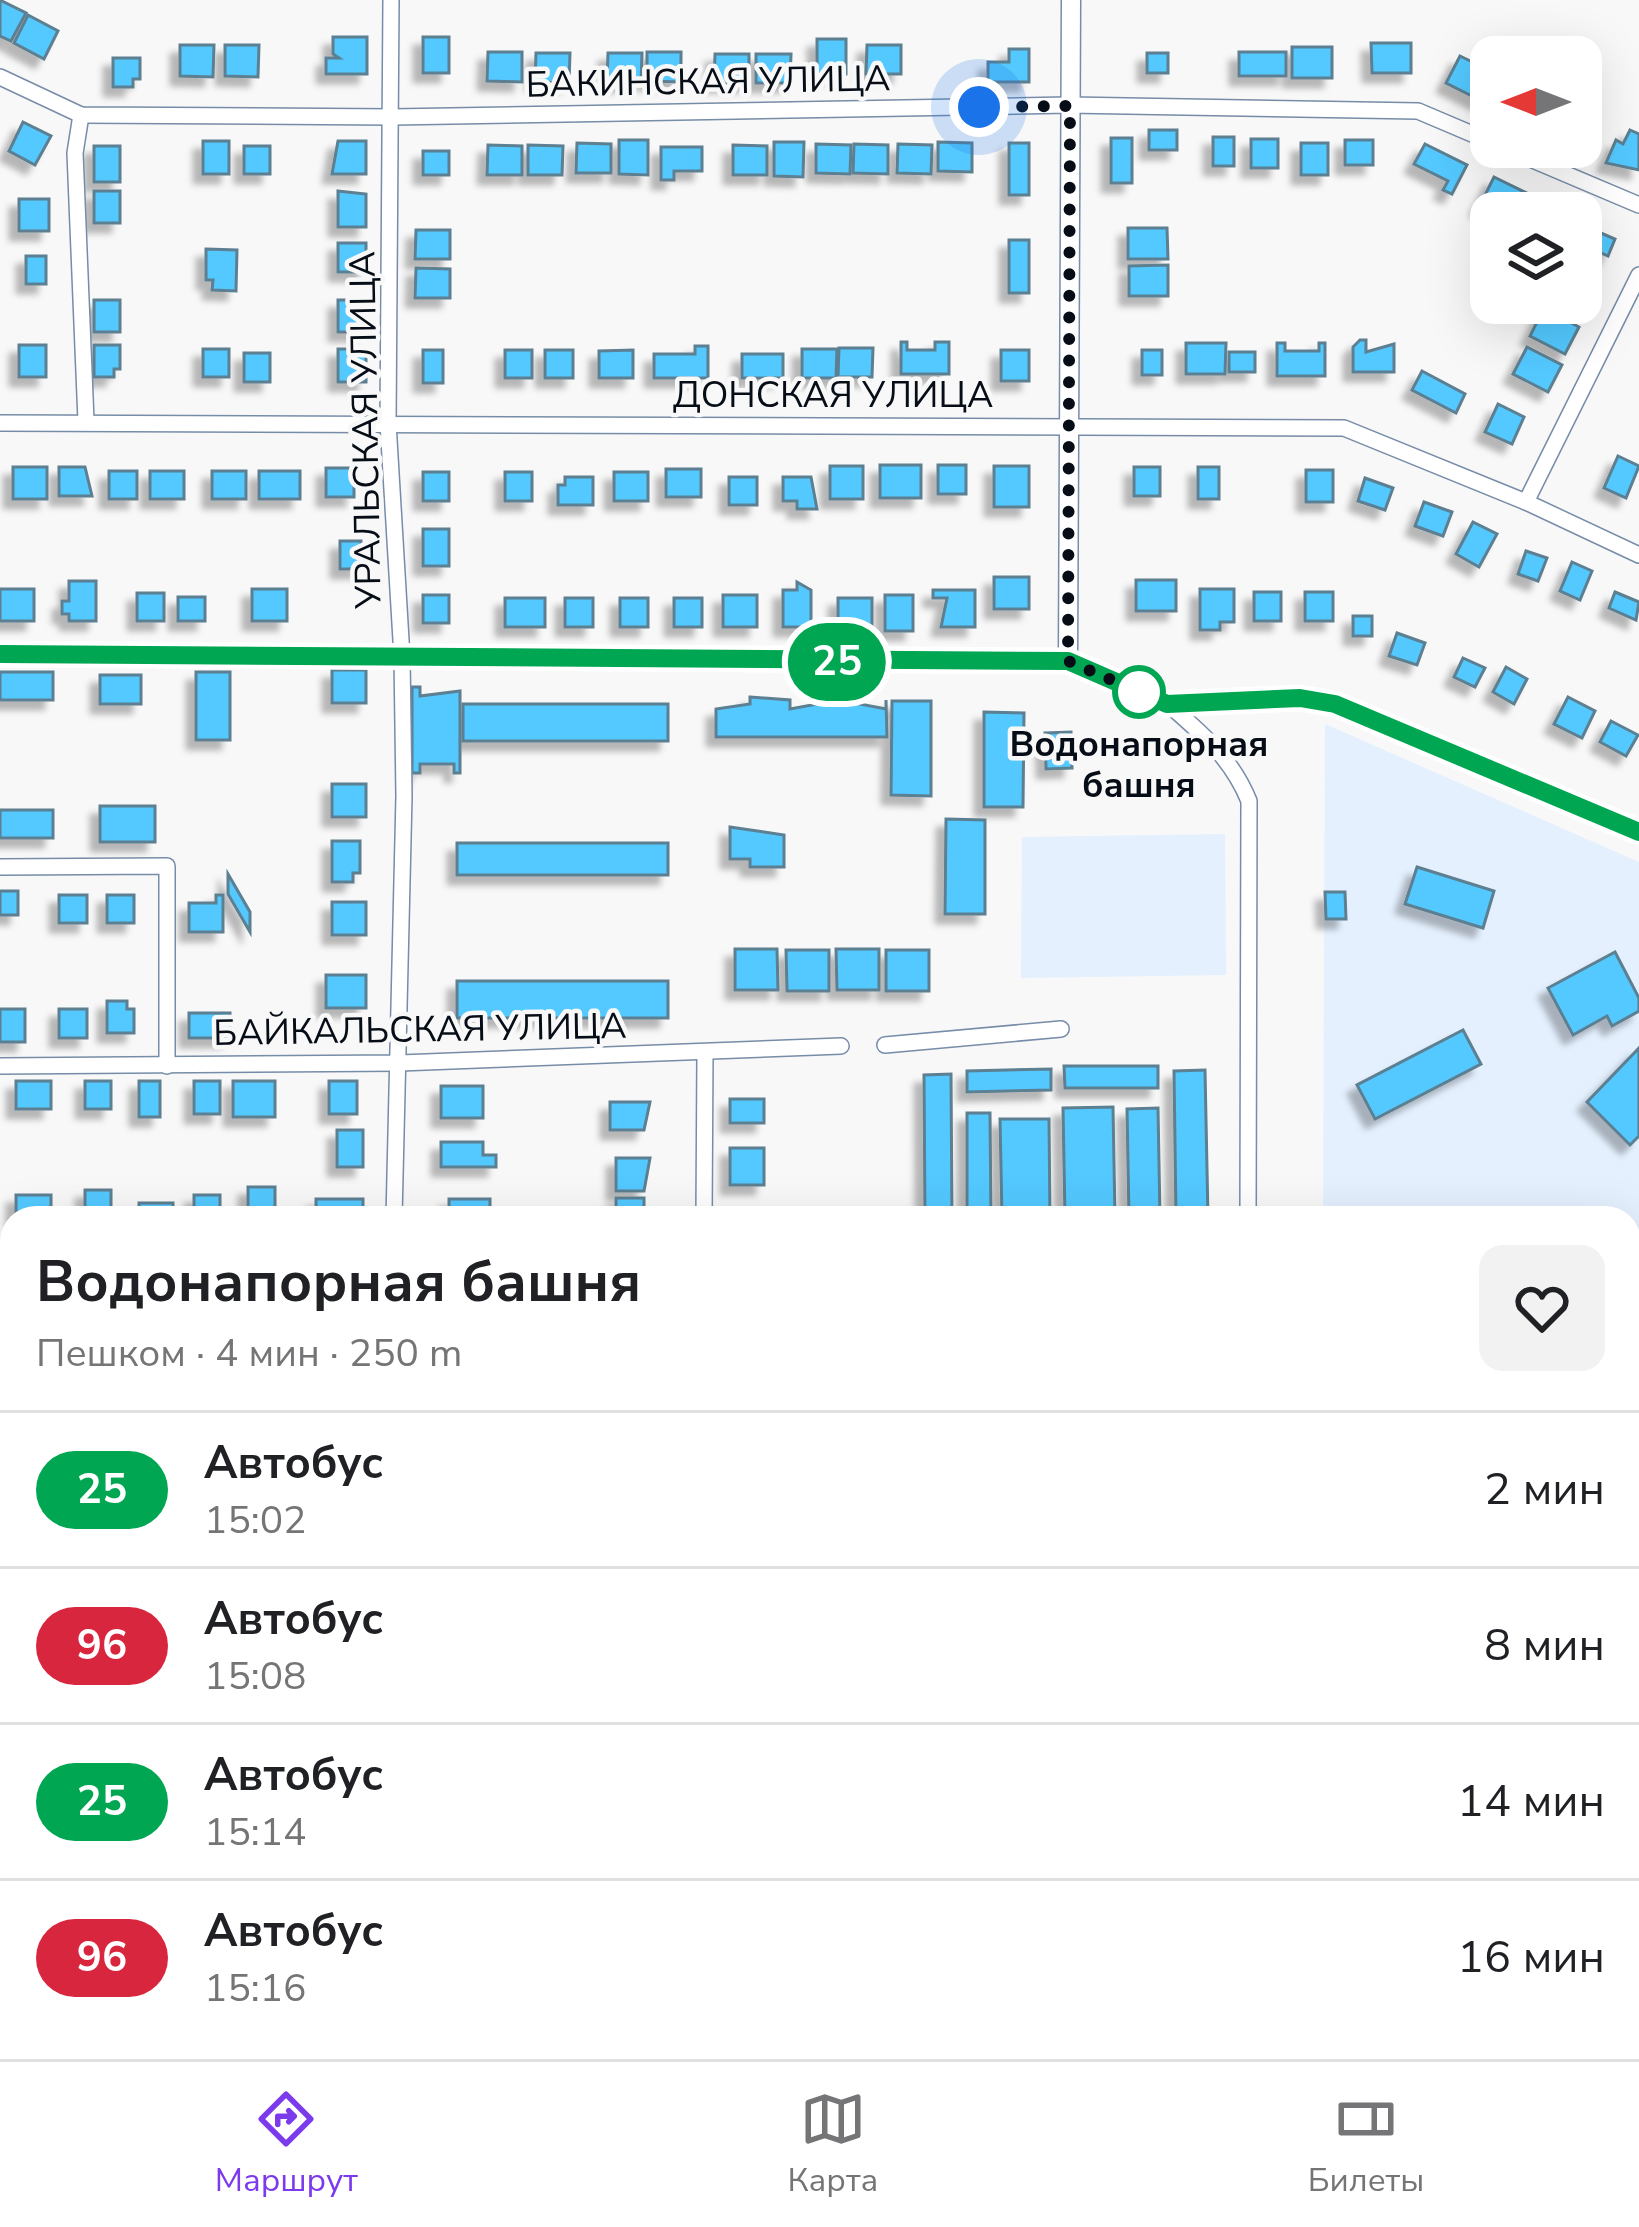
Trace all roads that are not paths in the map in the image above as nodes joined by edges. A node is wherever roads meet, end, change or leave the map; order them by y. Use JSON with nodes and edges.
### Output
{"nodes":[{"id":1,"x":392,"y":0,"type":"edge"},
{"id":2,"x":1071,"y":0,"type":"edge"},
{"id":3,"x":0,"y":76,"type":"edge"},
{"id":4,"x":1070,"y":106,"type":"junction"},
{"id":5,"x":82,"y":115,"type":"junction"},
{"id":6,"x":393,"y":117,"type":"junction"},
{"id":7,"x":1470,"y":133,"type":"edge"},
{"id":8,"x":1552,"y":168,"type":"edge"},
{"id":9,"x":1639,"y":205,"type":"edge"},
{"id":10,"x":1639,"y":275,"type":"edge"},
{"id":11,"x":86,"y":422,"type":"junction"},
{"id":12,"x":0,"y":423,"type":"edge"},
{"id":13,"x":388,"y":423,"type":"junction"},
{"id":14,"x":1069,"y":426,"type":"junction"},
{"id":15,"x":1526,"y":502,"type":"junction"},
{"id":16,"x":1639,"y":555,"type":"edge"},
{"id":17,"x":0,"y":654,"type":"edge"},
{"id":18,"x":402,"y":657,"type":"junction"},
{"id":19,"x":1068,"y":661,"type":"junction"},
{"id":20,"x":1167,"y":704,"type":"junction"},
{"id":21,"x":1639,"y":832,"type":"edge"},
{"id":22,"x":0,"y":867,"type":"edge"},
{"id":23,"x":1061,"y":1028,"type":"dead end"},
{"id":24,"x":886,"y":1045,"type":"dead end"},
{"id":25,"x":841,"y":1046,"type":"dead end"},
{"id":26,"x":705,"y":1052,"type":"junction"},
{"id":27,"x":400,"y":1063,"type":"junction"},
{"id":28,"x":0,"y":1066,"type":"edge"},
{"id":29,"x":167,"y":1066,"type":"junction"},
{"id":30,"x":394,"y":1206,"type":"edge"},
{"id":31,"x":704,"y":1206,"type":"edge"},
{"id":32,"x":1248,"y":1206,"type":"edge"}],
"edges":[{"from":1,"to":6,"type":"street","name":"УРАЛЬСКАЯ УЛИЦА"},
{"from":2,"to":4,"type":"street"},
{"from":3,"to":5,"type":"street","name":"БАКИНСКАЯ УЛИЦА"},
{"from":4,"to":6,"type":"street","name":"БАКИНСКАЯ УЛИЦА"},
{"from":4,"to":7,"type":"street","name":"БАКИНСКАЯ УЛИЦА"},
{"from":4,"to":14,"type":"street"},
{"from":5,"to":6,"type":"street","name":"БАКИНСКАЯ УЛИЦА"},
{"from":5,"to":11,"type":"street"},
{"from":6,"to":13,"type":"street","name":"УРАЛЬСКАЯ УЛИЦА"},
{"from":8,"to":9,"type":"street"},
{"from":10,"to":15,"type":"street"},
{"from":11,"to":12,"type":"street","name":"ДОНСКАЯ УЛИЦА"},
{"from":11,"to":13,"type":"street","name":"ДОНСКАЯ УЛИЦА"},
{"from":13,"to":14,"type":"street","name":"ДОНСКАЯ УЛИЦА"},
{"from":13,"to":18,"type":"street","name":"УРАЛЬСКАЯ УЛИЦА"},
{"from":14,"to":15,"type":"street","name":"ДОНСКАЯ УЛИЦА"},
{"from":14,"to":19,"type":"street"},
{"from":15,"to":16,"type":"street","name":"ДОНСКАЯ УЛИЦА"},
{"from":17,"to":18,"type":"street"},
{"from":18,"to":19,"type":"street"},
{"from":18,"to":27,"type":"street","name":"УРАЛЬСКАЯ УЛИЦА"},
{"from":19,"to":20,"type":"street"},
{"from":20,"to":21,"type":"street"},
{"from":20,"to":32,"type":"street"},
{"from":22,"to":29,"type":"street"},
{"from":23,"to":24,"type":"street"},
{"from":25,"to":26,"type":"street","name":"БАЙКАЛЬСКАЯ УЛИЦА"},
{"from":26,"to":27,"type":"street","name":"БАЙКАЛЬСКАЯ УЛИЦА"},
{"from":26,"to":31,"type":"street"},
{"from":27,"to":29,"type":"street","name":"БАЙКАЛЬСКАЯ УЛИЦА"},
{"from":27,"to":30,"type":"street","name":"УРАЛЬСКАЯ УЛИЦА"},
{"from":28,"to":29,"type":"street","name":"БАЙКАЛЬСКАЯ УЛИЦА"}]}
